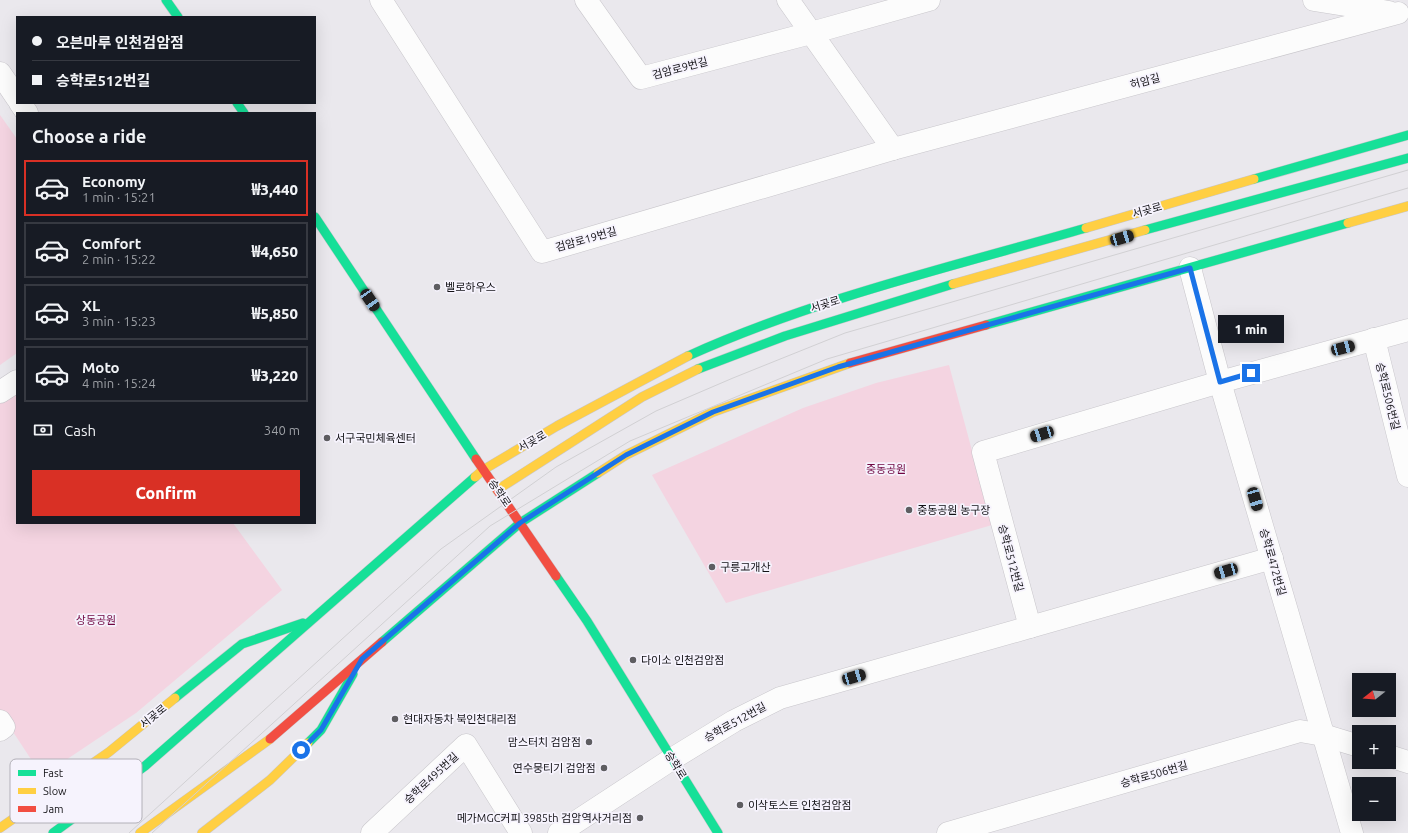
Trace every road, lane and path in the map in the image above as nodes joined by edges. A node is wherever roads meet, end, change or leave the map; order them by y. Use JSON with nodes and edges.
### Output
{"nodes":[{"id":1,"x":166,"y":0,"type":"edge"},
{"id":2,"x":381,"y":0,"type":"edge"},
{"id":3,"x":586,"y":0,"type":"edge"},
{"id":4,"x":788,"y":0,"type":"edge"},
{"id":5,"x":928,"y":0,"type":"edge"},
{"id":6,"x":1314,"y":0,"type":"edge"},
{"id":7,"x":1403,"y":15,"type":"edge"},
{"id":8,"x":177,"y":16,"type":"edge"},
{"id":9,"x":811,"y":33,"type":"junction"},
{"id":10,"x":0,"y":73,"type":"edge"},
{"id":11,"x":16,"y":97,"type":"edge"},
{"id":12,"x":1408,"y":135,"type":"edge"},
{"id":13,"x":893,"y":149,"type":"junction"},
{"id":14,"x":1408,"y":158,"type":"edge"},
{"id":15,"x":1408,"y":206,"type":"edge"},
{"id":16,"x":316,"y":219,"type":"edge"},
{"id":17,"x":1190,"y":268,"type":"junction"},
{"id":18,"x":1408,"y":330,"type":"edge"},
{"id":19,"x":1374,"y":340,"type":"junction"},
{"id":20,"x":16,"y":382,"type":"edge"},
{"id":21,"x":1220,"y":382,"type":"junction"},
{"id":22,"x":0,"y":392,"type":"edge"},
{"id":23,"x":483,"y":470,"type":"junction"},
{"id":24,"x":1408,"y":476,"type":"edge"},
{"id":25,"x":497,"y":490,"type":"junction"},
{"id":26,"x":520,"y":523,"type":"junction"},
{"id":27,"x":1272,"y":558,"type":"junction"},
{"id":28,"x":314,"y":619,"type":"junction"},
{"id":29,"x":1030,"y":628,"type":"junction"},
{"id":30,"x":362,"y":659,"type":"junction"},
{"id":31,"x":0,"y":721,"type":"edge"},
{"id":32,"x":0,"y":730,"type":"edge"},
{"id":33,"x":1323,"y":735,"type":"junction"},
{"id":34,"x":1352,"y":744,"type":"edge"},
{"id":35,"x":672,"y":758,"type":"junction"},
{"id":36,"x":1396,"y":758,"type":"edge"},
{"id":37,"x":99,"y":759,"type":"edge"},
{"id":38,"x":1408,"y":762,"type":"edge"},
{"id":39,"x":142,"y":768,"type":"edge"},
{"id":40,"x":10,"y":821,"type":"edge"},
{"id":41,"x":67,"y":823,"type":"edge"},
{"id":42,"x":0,"y":828,"type":"edge"},
{"id":43,"x":53,"y":833,"type":"edge"},
{"id":44,"x":140,"y":833,"type":"edge"},
{"id":45,"x":202,"y":833,"type":"edge"},
{"id":46,"x":372,"y":833,"type":"edge"},
{"id":47,"x":522,"y":833,"type":"edge"},
{"id":48,"x":559,"y":833,"type":"edge"},
{"id":49,"x":718,"y":833,"type":"edge"},
{"id":50,"x":948,"y":833,"type":"edge"},
{"id":51,"x":1352,"y":833,"type":"edge"}],
"edges":[{"from":1,"to":8,"type":"main road"},
{"from":2,"to":13,"type":"street","name":"검암로19번길"},
{"from":3,"to":9,"type":"street","name":"검암로9번길"},
{"from":4,"to":9,"type":"street"},
{"from":5,"to":9,"type":"street"},
{"from":6,"to":7,"type":"street","name":"허암길"},
{"from":7,"to":13,"type":"street","name":"허암길"},
{"from":9,"to":13,"type":"street"},
{"from":10,"to":11,"type":"street"},
{"from":12,"to":23,"type":"main road","name":"서곶로"},
{"from":14,"to":25,"type":"main road","name":"서곶로"},
{"from":15,"to":17,"type":"main road"},
{"from":16,"to":23,"type":"main road","name":"승학로"},
{"from":17,"to":21,"type":"street","name":"승학로472번길"},
{"from":17,"to":26,"type":"main road"},
{"from":18,"to":19,"type":"street","name":"승학로512번길"},
{"from":19,"to":21,"type":"street","name":"승학로512번길"},
{"from":19,"to":24,"type":"street","name":"승학로506번길"},
{"from":20,"to":22,"type":"street"},
{"from":21,"to":27,"type":"street","name":"승학로472번길"},
{"from":21,"to":29,"type":"street","name":"승학로512번길"},
{"from":23,"to":25,"type":"main road","name":"승학로"},
{"from":23,"to":28,"type":"main road","name":"서곶로"},
{"from":25,"to":26,"type":"main road","name":"승학로"},
{"from":26,"to":30,"type":"main road"},
{"from":26,"to":35,"type":"main road","name":"승학로"},
{"from":27,"to":29,"type":"street"},
{"from":27,"to":33,"type":"street","name":"승학로472번길"},
{"from":28,"to":37,"type":"main road","name":"서곶로"},
{"from":28,"to":39,"type":"main road","name":"서곶로"},
{"from":29,"to":35,"type":"street","name":"승학로512번길"},
{"from":30,"to":44,"type":"main road"},
{"from":30,"to":45,"type":"main road"},
{"from":31,"to":32,"type":"street"},
{"from":33,"to":34,"type":"street","name":"승학로506번길"},
{"from":33,"to":50,"type":"street","name":"승학로506번길"},
{"from":33,"to":51,"type":"street","name":"승학로472번길"},
{"from":35,"to":48,"type":"street","name":"승학로512번길"},
{"from":35,"to":49,"type":"main road","name":"승학로"},
{"from":36,"to":38,"type":"street"},
{"from":40,"to":42,"type":"main road","name":"서곶로"},
{"from":41,"to":43,"type":"main road","name":"서곶로"},
{"from":46,"to":47,"type":"street","name":"승학로495번길"}]}
